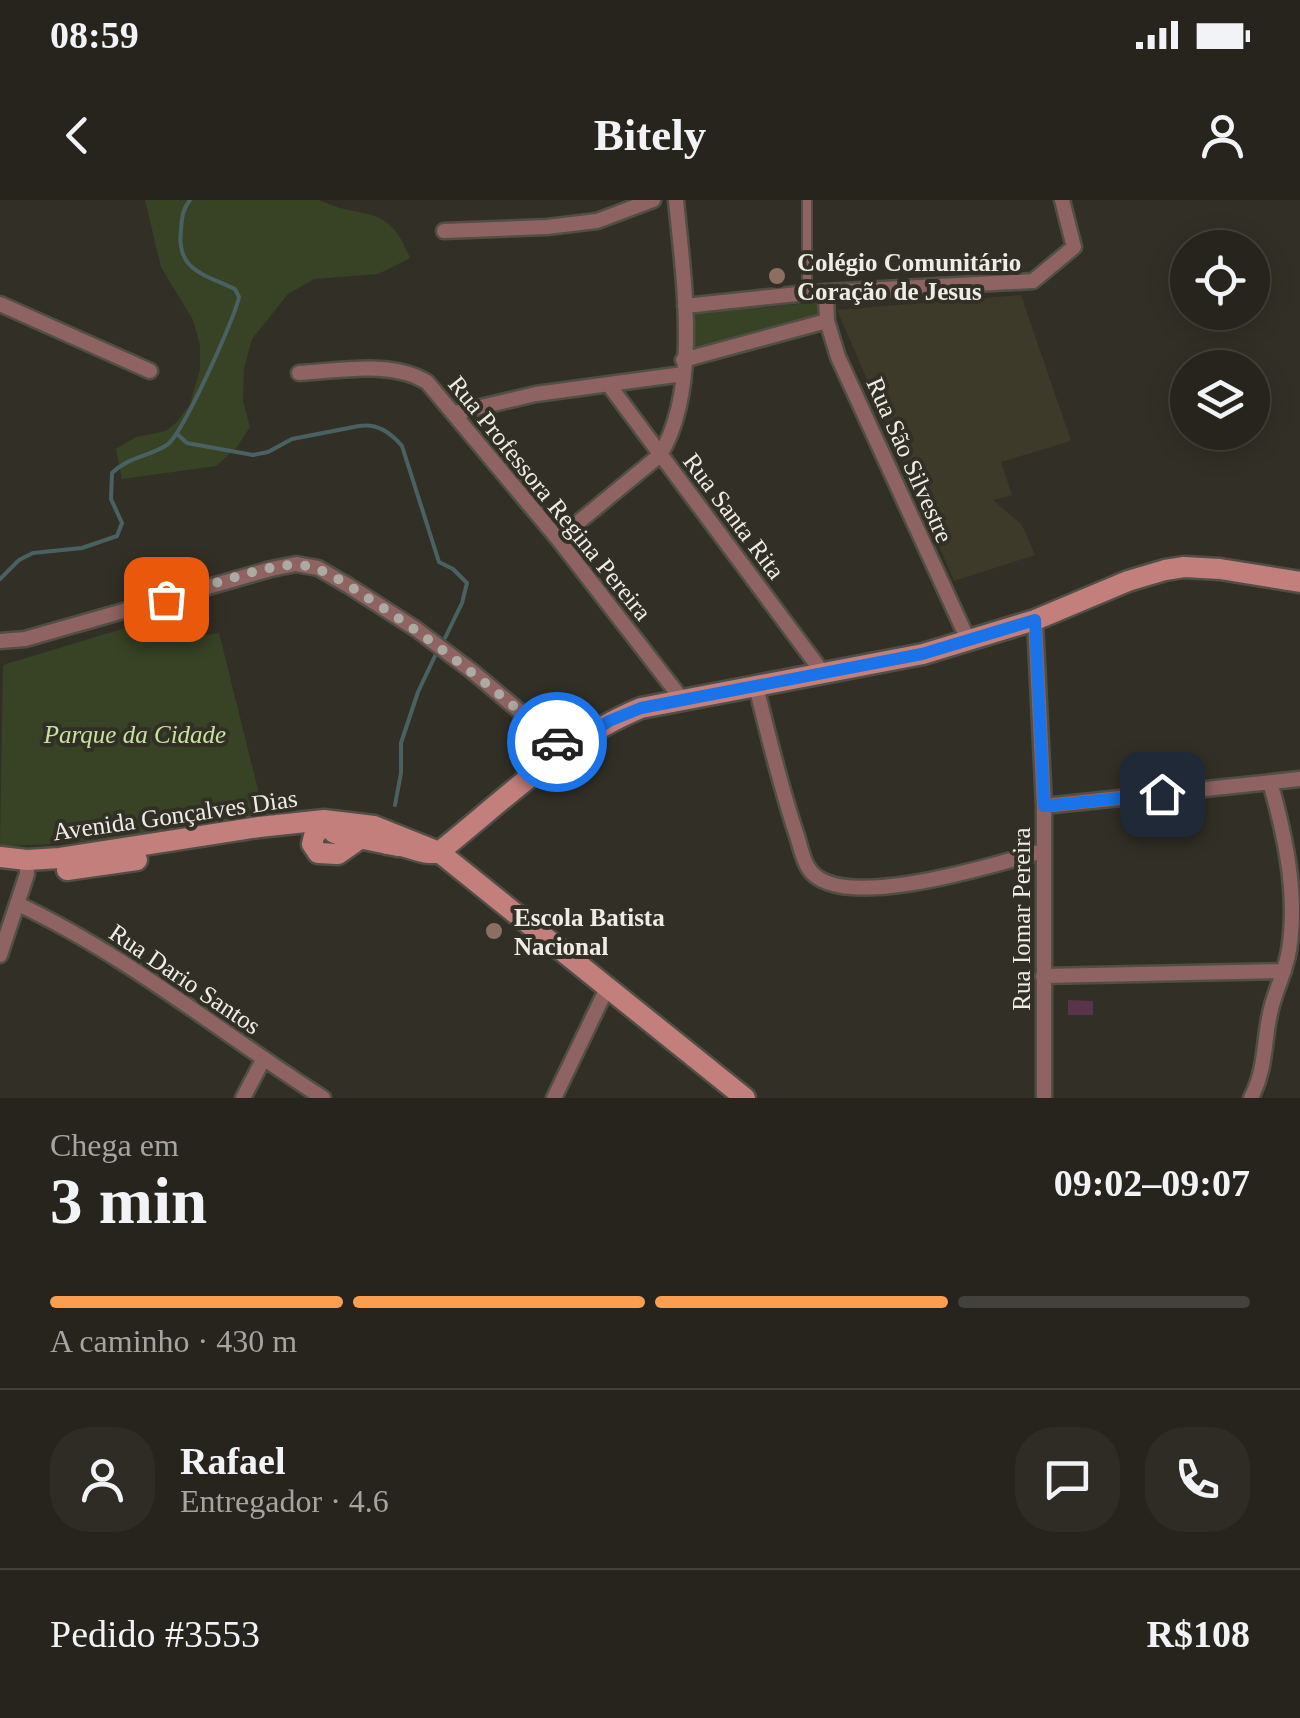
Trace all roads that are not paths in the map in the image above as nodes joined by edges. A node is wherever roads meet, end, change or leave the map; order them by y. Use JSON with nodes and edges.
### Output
{"nodes":[{"id":1,"x":653,"y":200,"type":"edge"},
{"id":2,"x":676,"y":200,"type":"edge"},
{"id":3,"x":807,"y":200,"type":"edge"},
{"id":4,"x":1062,"y":200,"type":"edge"},
{"id":5,"x":444,"y":230,"type":"dead end"},
{"id":6,"x":826,"y":292,"type":"junction"},
{"id":7,"x":807,"y":293,"type":"junction"},
{"id":8,"x":0,"y":304,"type":"edge"},
{"id":9,"x":685,"y":306,"type":"junction"},
{"id":10,"x":828,"y":321,"type":"junction"},
{"id":11,"x":683,"y":367,"type":"junction"},
{"id":12,"x":150,"y":371,"type":"dead end"},
{"id":13,"x":298,"y":373,"type":"dead end"},
{"id":14,"x":609,"y":385,"type":"junction"},
{"id":15,"x":455,"y":413,"type":"junction"},
{"id":16,"x":660,"y":455,"type":"junction"},
{"id":17,"x":558,"y":539,"type":"junction"},
{"id":18,"x":1300,"y":582,"type":"edge"},
{"id":19,"x":1035,"y":620,"type":"junction"},
{"id":20,"x":0,"y":642,"type":"edge"},
{"id":21,"x":969,"y":642,"type":"junction"},
{"id":22,"x":823,"y":673,"type":"junction"},
{"id":23,"x":756,"y":686,"type":"junction"},
{"id":24,"x":682,"y":698,"type":"junction"},
{"id":25,"x":566,"y":750,"type":"junction"},
{"id":26,"x":1300,"y":779,"type":"edge"},
{"id":27,"x":1270,"y":782,"type":"junction"},
{"id":28,"x":1044,"y":806,"type":"junction"},
{"id":29,"x":363,"y":831,"type":"junction"},
{"id":30,"x":316,"y":833,"type":"junction"},
{"id":31,"x":387,"y":844,"type":"junction"},
{"id":32,"x":439,"y":852,"type":"junction"},
{"id":33,"x":1043,"y":852,"type":"junction"},
{"id":34,"x":0,"y":857,"type":"edge"},
{"id":35,"x":1294,"y":860,"type":"edge"},
{"id":36,"x":28,"y":867,"type":"junction"},
{"id":37,"x":0,"y":870,"type":"edge"},
{"id":38,"x":18,"y":904,"type":"junction"},
{"id":39,"x":0,"y":955,"type":"edge"},
{"id":40,"x":1284,"y":971,"type":"junction"},
{"id":41,"x":1044,"y":976,"type":"junction"},
{"id":42,"x":605,"y":990,"type":"junction"},
{"id":43,"x":262,"y":1060,"type":"junction"},
{"id":44,"x":243,"y":1098,"type":"edge"},
{"id":45,"x":323,"y":1098,"type":"edge"},
{"id":46,"x":554,"y":1098,"type":"edge"},
{"id":47,"x":729,"y":1098,"type":"edge"},
{"id":48,"x":745,"y":1098,"type":"edge"},
{"id":49,"x":1044,"y":1098,"type":"edge"},
{"id":50,"x":1250,"y":1098,"type":"edge"}],
"edges":[{"from":1,"to":5,"type":"street"},
{"from":2,"to":9,"type":"street"},
{"from":3,"to":7,"type":"lane"},
{"from":4,"to":6,"type":"street"},
{"from":6,"to":7,"type":"street"},
{"from":6,"to":10,"type":"street","name":"Rua São Silvestre"},
{"from":7,"to":9,"type":"street"},
{"from":8,"to":12,"type":"street"},
{"from":9,"to":11,"type":"street"},
{"from":10,"to":11,"type":"street"},
{"from":10,"to":21,"type":"street","name":"Rua São Silvestre"},
{"from":11,"to":14,"type":"street"},
{"from":11,"to":16,"type":"street"},
{"from":13,"to":15,"type":"street","name":"Rua Professora Regina Pereira"},
{"from":14,"to":15,"type":"street"},
{"from":14,"to":16,"type":"street","name":"Rua Santa Rita"},
{"from":15,"to":17,"type":"street","name":"Rua Professora Regina Pereira"},
{"from":16,"to":17,"type":"street"},
{"from":16,"to":22,"type":"street","name":"Rua Santa Rita"},
{"from":17,"to":24,"type":"street","name":"Rua Professora Regina Pereira"},
{"from":18,"to":19,"type":"main road"},
{"from":19,"to":21,"type":"main road"},
{"from":19,"to":28,"type":"street","name":"Rua Iomar Pereira"},
{"from":20,"to":25,"type":"street"},
{"from":21,"to":22,"type":"main road"},
{"from":22,"to":23,"type":"main road"},
{"from":23,"to":24,"type":"main road"},
{"from":23,"to":33,"type":"street"},
{"from":24,"to":25,"type":"main road"},
{"from":25,"to":32,"type":"main road"},
{"from":26,"to":27,"type":"street"},
{"from":27,"to":28,"type":"street"},
{"from":27,"to":35,"type":"street"},
{"from":28,"to":33,"type":"street","name":"Rua Iomar Pereira"},
{"from":29,"to":30,"type":"main road","name":"Avenida Gonçalves Dias"},
{"from":29,"to":30,"type":"main road"},
{"from":29,"to":31,"type":"main road","name":"Avenida Gonçalves Dias"},
{"from":29,"to":32,"type":"main road","name":"Avenida Gonçalves Dias"},
{"from":29,"to":36,"type":"main road","name":"Avenida Gonçalves Dias"},
{"from":30,"to":36,"type":"main road","name":"Avenida Gonçalves Dias"},
{"from":31,"to":32,"type":"main road"},
{"from":31,"to":42,"type":"main road","name":"Avenida Gonçalves Dias"},
{"from":32,"to":42,"type":"main road","name":"Avenida Gonçalves Dias"},
{"from":33,"to":41,"type":"street","name":"Rua Iomar Pereira"},
{"from":34,"to":36,"type":"main road","name":"Avenida Gonçalves Dias"},
{"from":35,"to":40,"type":"street"},
{"from":36,"to":37,"type":"main road","name":"Avenida Gonçalves Dias"},
{"from":36,"to":38,"type":"street"},
{"from":38,"to":39,"type":"street"},
{"from":38,"to":43,"type":"street","name":"Rua Dario Santos"},
{"from":40,"to":41,"type":"street"},
{"from":40,"to":50,"type":"street"},
{"from":41,"to":49,"type":"street","name":"Rua Iomar Pereira"},
{"from":42,"to":46,"type":"street"},
{"from":42,"to":47,"type":"main road","name":"Avenida Gonçalves Dias"},
{"from":42,"to":48,"type":"main road","name":"Avenida Gonçalves Dias"},
{"from":43,"to":44,"type":"street"},
{"from":43,"to":45,"type":"street","name":"Rua Dario Santos"}]}
